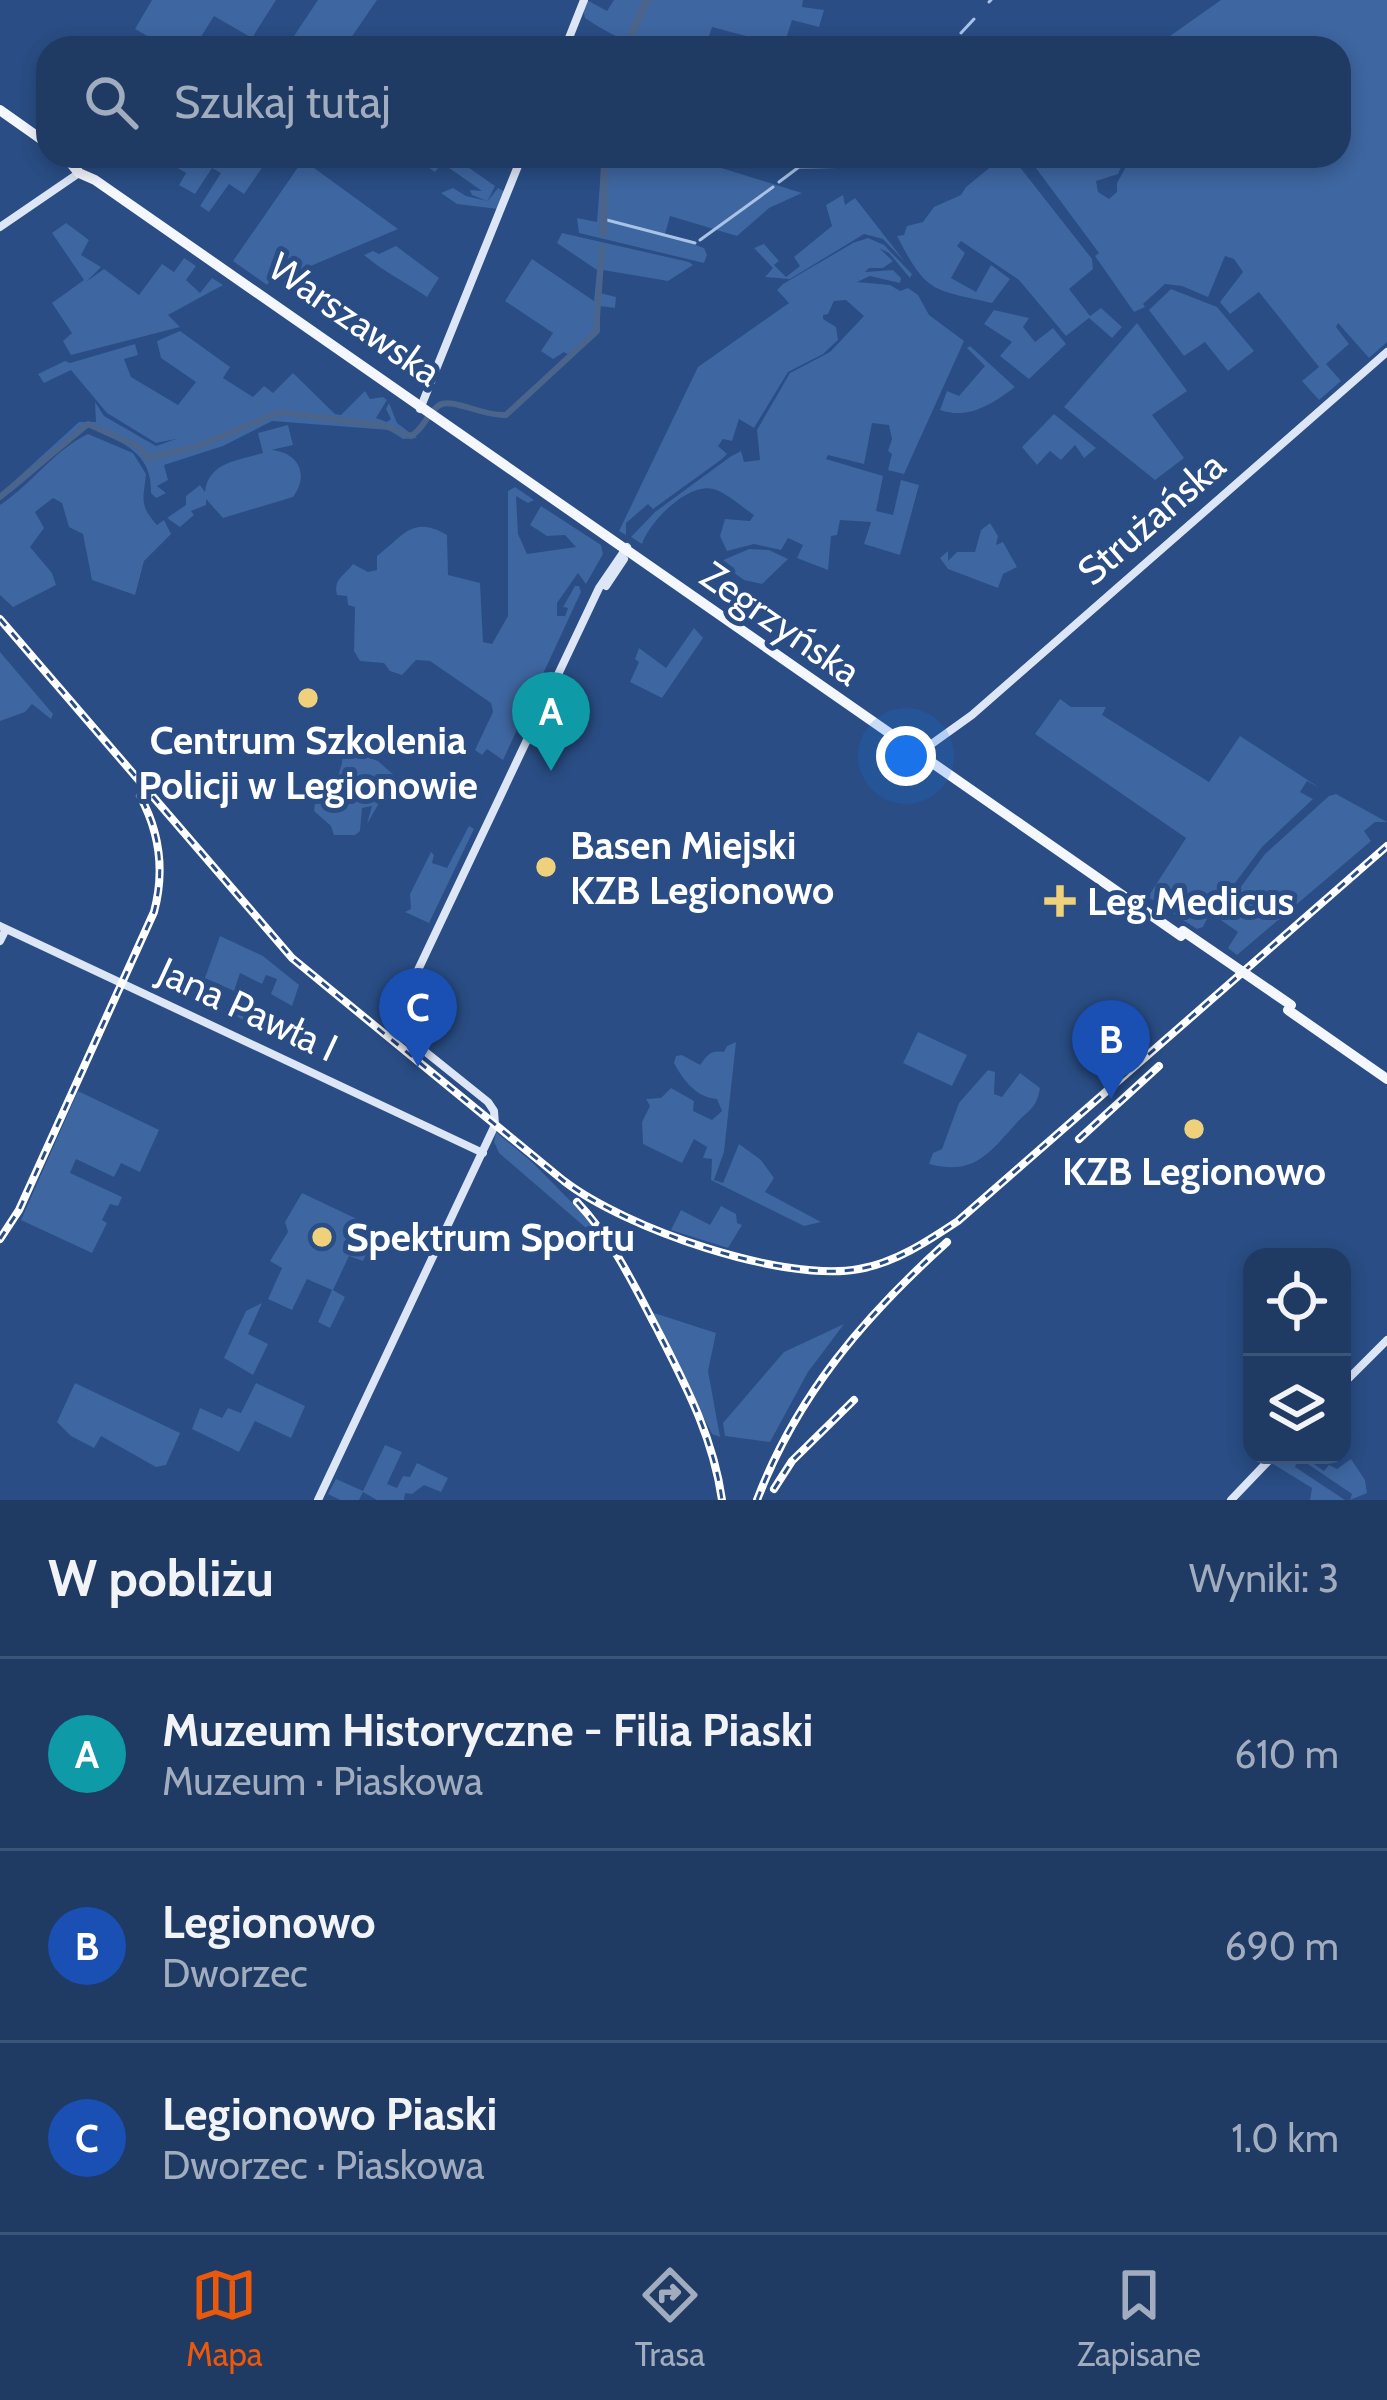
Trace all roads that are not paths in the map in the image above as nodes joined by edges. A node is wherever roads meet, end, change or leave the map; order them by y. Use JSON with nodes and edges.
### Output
{"nodes":[{"id":1,"x":584,"y":0,"type":"edge"},
{"id":2,"x":570,"y":36,"type":"edge"},
{"id":3,"x":0,"y":110,"type":"edge"},
{"id":4,"x":36,"y":136,"type":"edge"},
{"id":5,"x":75,"y":168,"type":"edge"},
{"id":6,"x":519,"y":168,"type":"edge"},
{"id":7,"x":79,"y":173,"type":"junction"},
{"id":8,"x":0,"y":227,"type":"edge"},
{"id":9,"x":1387,"y":352,"type":"edge"},
{"id":10,"x":429,"y":411,"type":"junction"},
{"id":11,"x":481,"y":447,"type":"joint"},
{"id":12,"x":628,"y":549,"type":"junction"},
{"id":13,"x":924,"y":754,"type":"junction"},
{"id":14,"x":3,"y":928,"type":"edge"},
{"id":15,"x":0,"y":941,"type":"edge"},
{"id":16,"x":1387,"y":1076,"type":"edge"},
{"id":17,"x":483,"y":1153,"type":"junction"},
{"id":18,"x":1387,"y":1340,"type":"edge"},
{"id":19,"x":1351,"y":1376,"type":"edge"},
{"id":20,"x":1265,"y":1464,"type":"edge"},
{"id":21,"x":318,"y":1500,"type":"edge"},
{"id":22,"x":1231,"y":1500,"type":"edge"}],
"edges":[{"from":1,"to":2,"type":"street"},
{"from":3,"to":4,"type":"main road"},
{"from":5,"to":7,"type":"main road","name":"Warszawska"},
{"from":6,"to":10,"type":"street"},
{"from":7,"to":8,"type":"street"},
{"from":7,"to":10,"type":"main road","name":"Warszawska"},
{"from":9,"to":13,"type":"street","name":"Strużańska"},
{"from":10,"to":11,"type":"main road","name":"Warszawska"},
{"from":11,"to":12,"type":"main road","name":"Zegrzyńska"},
{"from":12,"to":13,"type":"main road","name":"Zegrzyńska"},
{"from":12,"to":17,"type":"street"},
{"from":13,"to":16,"type":"main road","name":"Zegrzyńska","bridge":true},
{"from":14,"to":15,"type":"street"},
{"from":14,"to":17,"type":"street","name":"Jana Pawła I"},
{"from":17,"to":21,"type":"street"},
{"from":18,"to":19,"type":"street"},
{"from":20,"to":22,"type":"street"}]}
